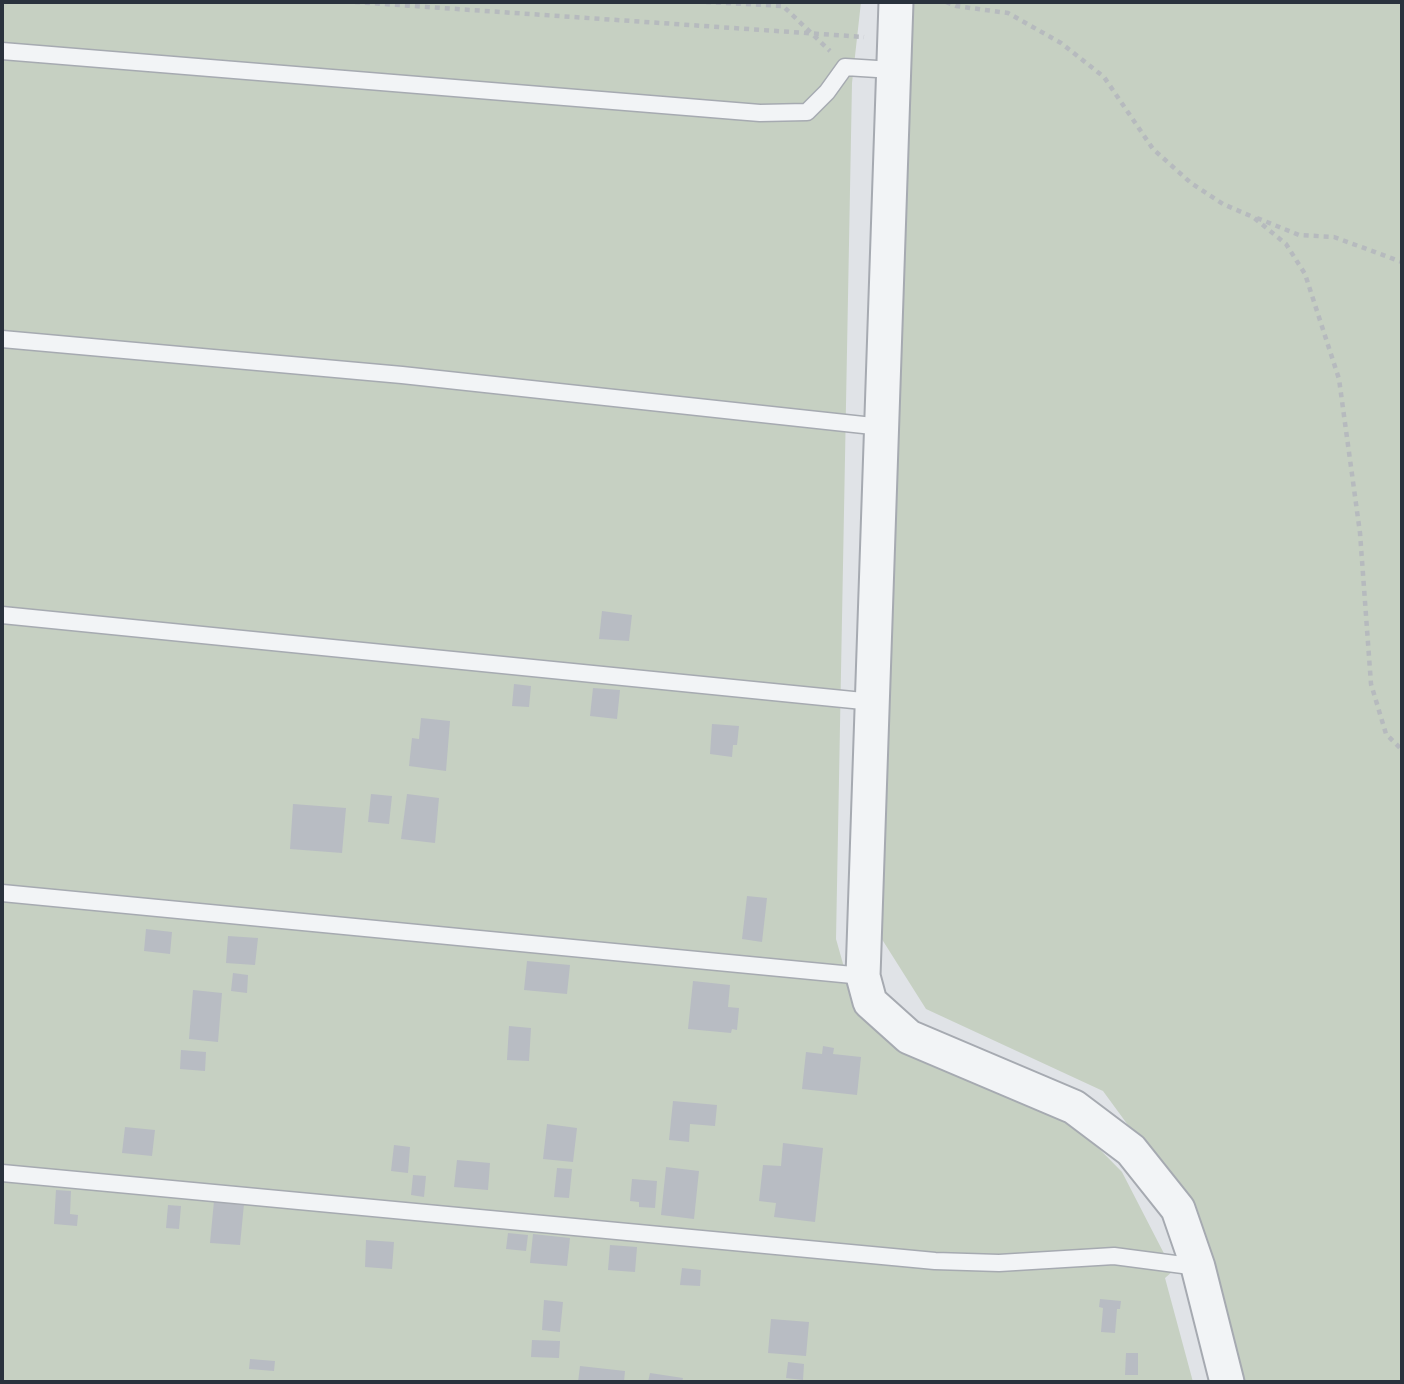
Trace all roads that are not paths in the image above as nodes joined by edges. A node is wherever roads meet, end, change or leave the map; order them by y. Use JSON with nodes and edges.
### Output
{"nodes":[{"id":1,"x":896,"y":2,"type":"edge"},
{"id":2,"x":2,"y":51,"type":"edge"},
{"id":3,"x":894,"y":55,"type":"junction"},
{"id":4,"x":2,"y":340,"type":"edge"},
{"id":5,"x":882,"y":427,"type":"junction"},
{"id":6,"x":2,"y":615,"type":"edge"},
{"id":7,"x":873,"y":702,"type":"junction"},
{"id":8,"x":2,"y":893,"type":"edge"},
{"id":9,"x":863,"y":976,"type":"junction"},
{"id":10,"x":2,"y":1173,"type":"edge"},
{"id":11,"x":1198,"y":1267,"type":"junction"},
{"id":12,"x":1227,"y":1382,"type":"edge"}],
"edges":[{"from":1,"to":3,"type":"street"},
{"from":2,"to":3,"type":"lane"},
{"from":3,"to":5,"type":"street"},
{"from":4,"to":5,"type":"lane"},
{"from":5,"to":7,"type":"street"},
{"from":6,"to":7,"type":"lane"},
{"from":7,"to":9,"type":"street"},
{"from":8,"to":9,"type":"lane"},
{"from":9,"to":11,"type":"street"},
{"from":10,"to":11,"type":"lane"},
{"from":11,"to":12,"type":"street"}]}
